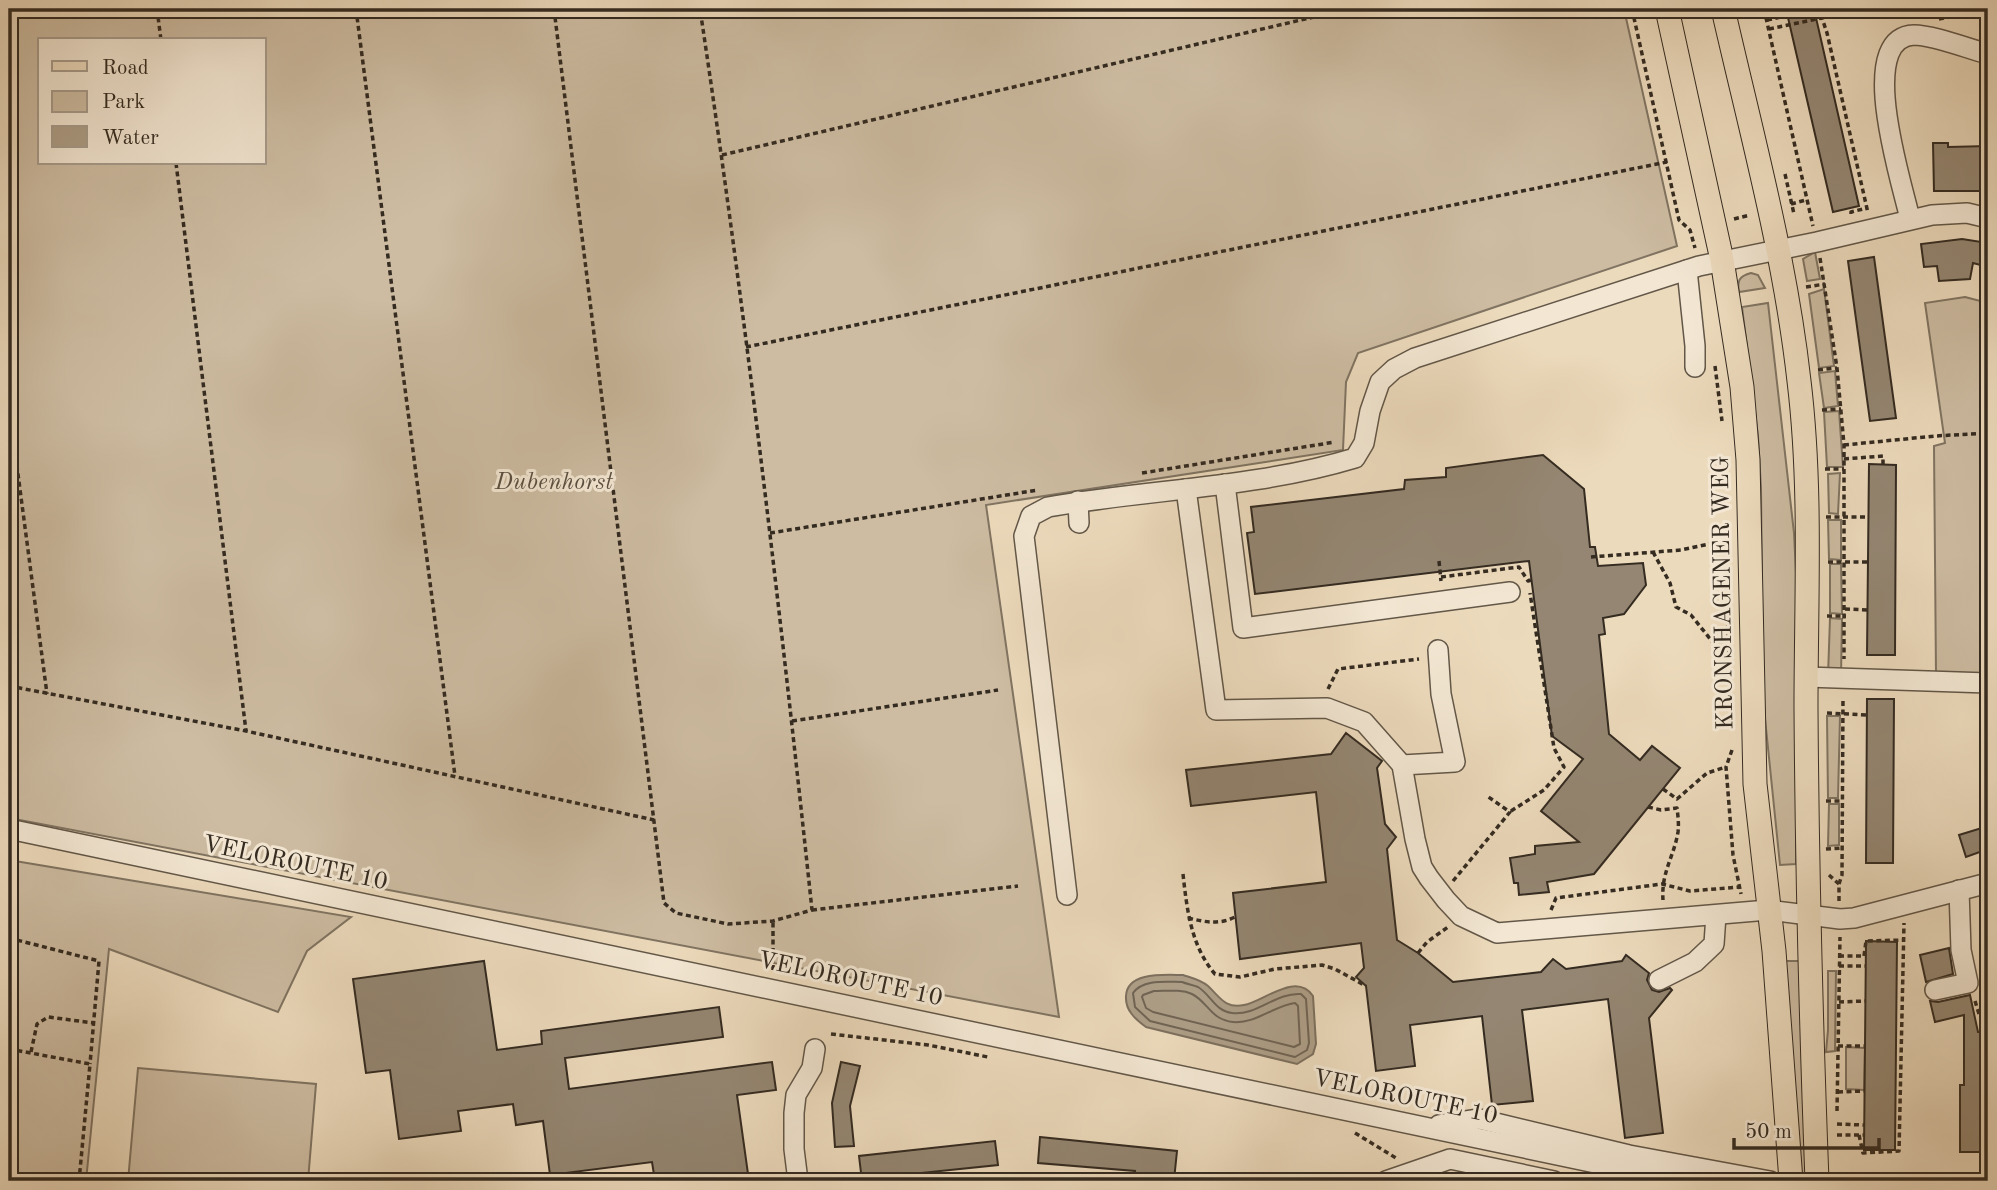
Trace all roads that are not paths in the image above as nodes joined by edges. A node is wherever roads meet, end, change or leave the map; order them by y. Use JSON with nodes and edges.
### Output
{"nodes":[{"id":1,"x":1667,"y":9,"type":"edge"},
{"id":2,"x":1723,"y":9,"type":"edge"},
{"id":3,"x":1988,"y":54,"type":"edge"},
{"id":4,"x":1988,"y":218,"type":"edge"},
{"id":5,"x":1910,"y":219,"type":"junction"},
{"id":6,"x":1777,"y":249,"type":"junction"},
{"id":7,"x":1722,"y":260,"type":"junction"},
{"id":8,"x":1687,"y":270,"type":"junction"},
{"id":9,"x":1695,"y":367,"type":"dead end"},
{"id":10,"x":1225,"y":484,"type":"junction"},
{"id":11,"x":1186,"y":489,"type":"junction"},
{"id":12,"x":1078,"y":502,"type":"junction"},
{"id":13,"x":1079,"y":523,"type":"dead end"},
{"id":14,"x":1510,"y":592,"type":"dead end"},
{"id":15,"x":1438,"y":650,"type":"road end"},
{"id":16,"x":1806,"y":677,"type":"junction"},
{"id":17,"x":1988,"y":683,"type":"edge"},
{"id":18,"x":1402,"y":765,"type":"junction"},
{"id":19,"x":9,"y":829,"type":"edge"},
{"id":20,"x":1988,"y":883,"type":"edge"},
{"id":21,"x":1959,"y":890,"type":"junction"},
{"id":22,"x":1067,"y":895,"type":"dead end"},
{"id":23,"x":1768,"y":910,"type":"junction"},
{"id":24,"x":1716,"y":915,"type":"junction"},
{"id":25,"x":1808,"y":915,"type":"junction"},
{"id":26,"x":1659,"y":980,"type":"dead end"},
{"id":27,"x":1935,"y":990,"type":"dead end"},
{"id":28,"x":815,"y":1049,"type":"dead end"},
{"id":29,"x":1424,"y":1127,"type":"junction"},
{"id":30,"x":1420,"y":1173,"type":"edge"},
{"id":31,"x":798,"y":1181,"type":"edge"},
{"id":32,"x":1386,"y":1181,"type":"edge"},
{"id":33,"x":1555,"y":1181,"type":"edge"},
{"id":34,"x":1681,"y":1181,"type":"edge"},
{"id":35,"x":1770,"y":1181,"type":"edge"},
{"id":36,"x":1791,"y":1181,"type":"edge"},
{"id":37,"x":1817,"y":1181,"type":"edge"}],
"edges":[{"from":1,"to":7,"type":"main road","name":"KRONSHAGENER WEG"},
{"from":2,"to":6,"type":"main road"},
{"from":3,"to":5,"type":"street"},
{"from":4,"to":5,"type":"street"},
{"from":5,"to":6,"type":"street"},
{"from":6,"to":7,"type":"street"},
{"from":6,"to":16,"type":"main road"},
{"from":7,"to":8,"type":"street"},
{"from":7,"to":23,"type":"main road","name":"KRONSHAGENER WEG"},
{"from":8,"to":9,"type":"street"},
{"from":8,"to":10,"type":"street"},
{"from":10,"to":11,"type":"street"},
{"from":10,"to":14,"type":"street"},
{"from":11,"to":12,"type":"street"},
{"from":11,"to":18,"type":"street"},
{"from":12,"to":13,"type":"street"},
{"from":12,"to":22,"type":"street"},
{"from":15,"to":18,"type":"street"},
{"from":16,"to":17,"type":"street"},
{"from":16,"to":25,"type":"main road"},
{"from":18,"to":24,"type":"street"},
{"from":19,"to":29,"type":"street","name":"VELOROUTE 10"},
{"from":20,"to":21,"type":"street"},
{"from":21,"to":25,"type":"street"},
{"from":21,"to":27,"type":"street"},
{"from":23,"to":24,"type":"street"},
{"from":23,"to":25,"type":"street"},
{"from":23,"to":36,"type":"main road","name":"KRONSHAGENER WEG"},
{"from":24,"to":26,"type":"street"},
{"from":25,"to":37,"type":"main road"},
{"from":28,"to":31,"type":"street"},
{"from":29,"to":34,"type":"street","name":"VELOROUTE 10"},
{"from":29,"to":35,"type":"street"},
{"from":30,"to":32,"type":"street"},
{"from":30,"to":33,"type":"street"}]}
